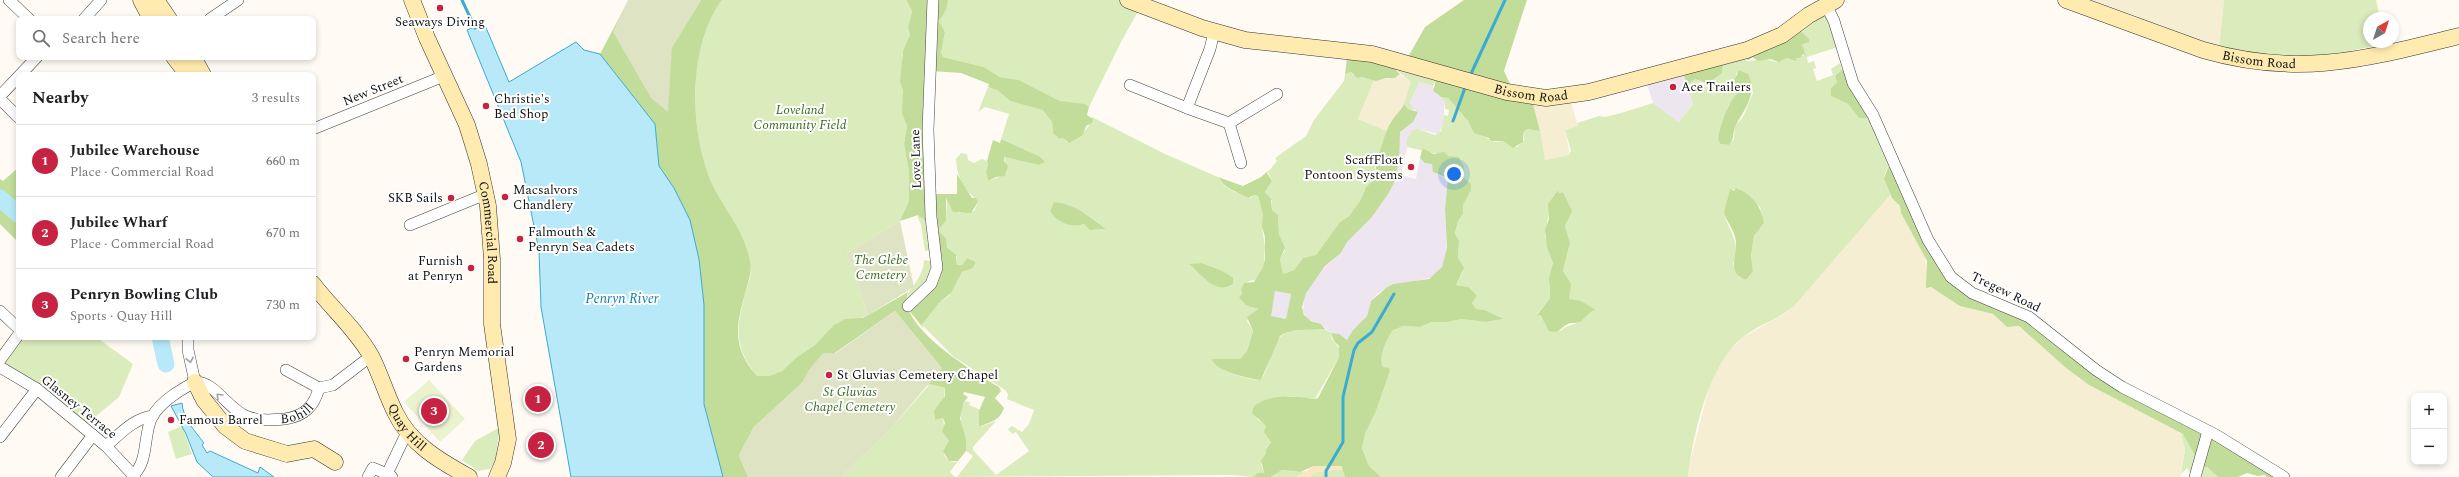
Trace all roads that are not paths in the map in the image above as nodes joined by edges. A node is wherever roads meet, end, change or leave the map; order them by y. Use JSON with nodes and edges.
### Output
{"nodes":[{"id":1,"x":9,"y":0,"type":"edge"},
{"id":2,"x":101,"y":0,"type":"edge"},
{"id":3,"x":142,"y":0,"type":"edge"},
{"id":4,"x":156,"y":0,"type":"edge"},
{"id":5,"x":238,"y":0,"type":"edge"},
{"id":6,"x":412,"y":0,"type":"edge"},
{"id":7,"x":933,"y":0,"type":"edge"},
{"id":8,"x":1128,"y":0,"type":"edge"},
{"id":9,"x":2066,"y":0,"type":"edge"},
{"id":10,"x":1831,"y":3,"type":"edge"},
{"id":11,"x":26,"y":16,"type":"edge"},
{"id":12,"x":87,"y":16,"type":"edge"},
{"id":13,"x":150,"y":16,"type":"edge"},
{"id":14,"x":167,"y":16,"type":"edge"},
{"id":15,"x":214,"y":16,"type":"edge"},
{"id":16,"x":1214,"y":32,"type":"junction"},
{"id":17,"x":2459,"y":36,"type":"edge"},
{"id":18,"x":34,"y":60,"type":"edge"},
{"id":19,"x":176,"y":60,"type":"edge"},
{"id":20,"x":195,"y":60,"type":"edge"},
{"id":21,"x":23,"y":72,"type":"edge"},
{"id":22,"x":186,"y":72,"type":"edge"},
{"id":23,"x":201,"y":72,"type":"edge"},
{"id":24,"x":444,"y":76,"type":"junction"},
{"id":25,"x":16,"y":80,"type":"edge"},
{"id":26,"x":1130,"y":85,"type":"dead end"},
{"id":27,"x":1277,"y":94,"type":"dead end"},
{"id":28,"x":0,"y":97,"type":"edge"},
{"id":29,"x":1187,"y":108,"type":"junction"},
{"id":30,"x":16,"y":115,"type":"edge"},
{"id":31,"x":1229,"y":123,"type":"junction"},
{"id":32,"x":316,"y":128,"type":"edge"},
{"id":33,"x":1241,"y":163,"type":"dead end"},
{"id":34,"x":486,"y":194,"type":"junction"},
{"id":35,"x":410,"y":225,"type":"dead end"},
{"id":36,"x":316,"y":288,"type":"edge"},
{"id":37,"x":908,"y":306,"type":"dead end"},
{"id":38,"x":0,"y":311,"type":"edge"},
{"id":39,"x":16,"y":326,"type":"edge"},
{"id":40,"x":16,"y":338,"type":"edge"},
{"id":41,"x":188,"y":340,"type":"edge"},
{"id":42,"x":371,"y":356,"type":"junction"},
{"id":43,"x":0,"y":360,"type":"edge"},
{"id":44,"x":0,"y":367,"type":"edge"},
{"id":45,"x":286,"y":370,"type":"dead end"},
{"id":46,"x":195,"y":382,"type":"junction"},
{"id":47,"x":319,"y":388,"type":"junction"},
{"id":48,"x":37,"y":389,"type":"junction"},
{"id":49,"x":153,"y":416,"type":"junction"},
{"id":50,"x":2208,"y":431,"type":"junction"},
{"id":51,"x":408,"y":432,"type":"junction"},
{"id":52,"x":93,"y":435,"type":"junction"},
{"id":53,"x":0,"y":437,"type":"edge"},
{"id":54,"x":106,"y":446,"type":"junction"},
{"id":55,"x":334,"y":462,"type":"dead end"},
{"id":56,"x":134,"y":476,"type":"edge"},
{"id":57,"x":389,"y":476,"type":"edge"},
{"id":58,"x":62,"y":477,"type":"edge"},
{"id":59,"x":368,"y":477,"type":"edge"},
{"id":60,"x":469,"y":477,"type":"edge"},
{"id":61,"x":497,"y":477,"type":"edge"},
{"id":62,"x":2195,"y":477,"type":"edge"},
{"id":63,"x":2284,"y":477,"type":"edge"}],
"edges":[{"from":1,"to":11,"type":"street"},
{"from":2,"to":12,"type":"street"},
{"from":3,"to":13,"type":"street"},
{"from":4,"to":14,"type":"street"},
{"from":5,"to":15,"type":"street"},
{"from":6,"to":24,"type":"street","name":"Commercial Road"},
{"from":7,"to":37,"type":"street","name":"Love Lane"},
{"from":8,"to":16,"type":"street","name":"Bissom Road"},
{"from":9,"to":17,"type":"street","name":"Bissom Road"},
{"from":10,"to":16,"type":"street","name":"Bissom Road"},
{"from":10,"to":50,"type":"street","name":"Tregew Road"},
{"from":16,"to":29,"type":"street"},
{"from":18,"to":21,"type":"street"},
{"from":19,"to":22,"type":"street"},
{"from":20,"to":23,"type":"street"},
{"from":24,"to":32,"type":"street","name":"New Street"},
{"from":24,"to":34,"type":"street","name":"Commercial Road"},
{"from":25,"to":28,"type":"street"},
{"from":26,"to":29,"type":"street"},
{"from":27,"to":31,"type":"street"},
{"from":28,"to":30,"type":"street"},
{"from":29,"to":31,"type":"street"},
{"from":31,"to":33,"type":"street"},
{"from":34,"to":35,"type":"street"},
{"from":34,"to":61,"type":"street","name":"Commercial Road"},
{"from":36,"to":42,"type":"street","name":"Quay Hill"},
{"from":38,"to":39,"type":"street"},
{"from":40,"to":43,"type":"street"},
{"from":41,"to":46,"type":"street","one_way":true},
{"from":42,"to":47,"type":"street","name":"Bohill"},
{"from":42,"to":51,"type":"street","name":"Quay Hill"},
{"from":44,"to":48,"type":"street","name":"Glasney Terrace"},
{"from":45,"to":47,"type":"street"},
{"from":47,"to":46,"type":"street","name":"Bohill","one_way":true},
{"from":46,"to":49,"type":"street"},
{"from":46,"to":55,"type":"street"},
{"from":48,"to":52,"type":"street","name":"Glasney Terrace"},
{"from":48,"to":53,"type":"street"},
{"from":49,"to":54,"type":"street"},
{"from":49,"to":56,"type":"street"},
{"from":50,"to":62,"type":"street"},
{"from":50,"to":63,"type":"street","name":"Tregew Road"},
{"from":51,"to":57,"type":"street"},
{"from":51,"to":60,"type":"street","name":"Quay Hill"},
{"from":52,"to":54,"type":"street","name":"Glasney Terrace"},
{"from":52,"to":58,"type":"street"},
{"from":54,"to":56,"type":"street","name":"Glasney Terrace"},
{"from":57,"to":59,"type":"street"}]}
